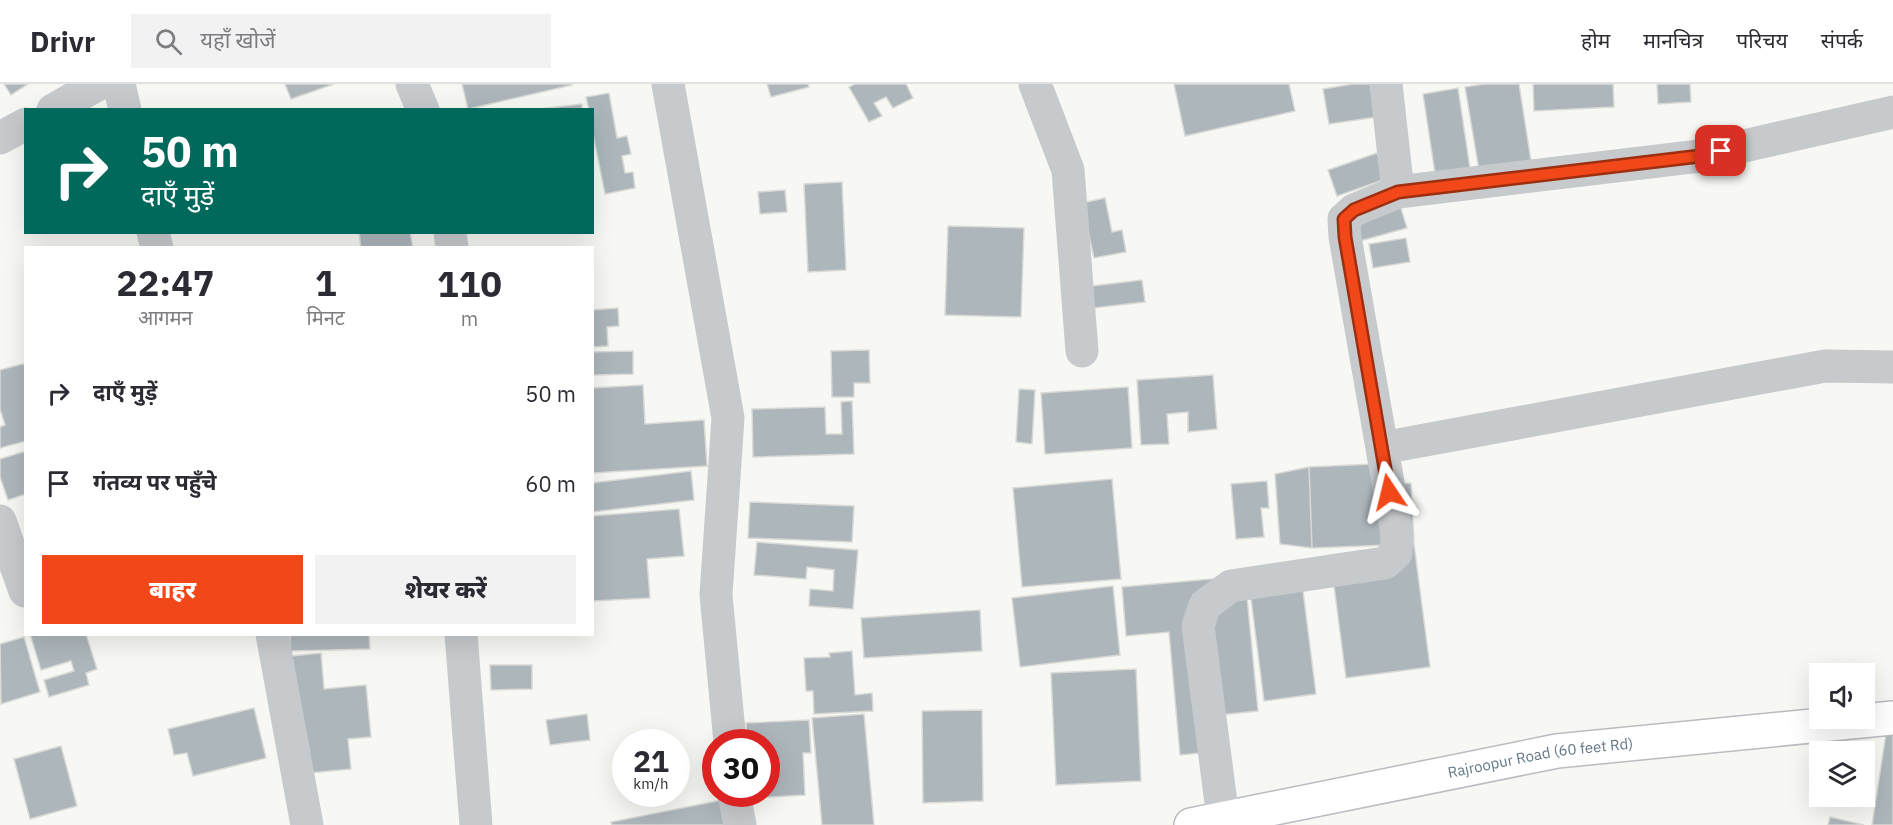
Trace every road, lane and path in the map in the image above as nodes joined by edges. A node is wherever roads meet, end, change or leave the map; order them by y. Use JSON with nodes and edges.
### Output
{"nodes":[{"id":1,"x":99,"y":84,"type":"edge"},
{"id":2,"x":119,"y":84,"type":"edge"},
{"id":3,"x":412,"y":84,"type":"edge"},
{"id":4,"x":668,"y":84,"type":"edge"},
{"id":5,"x":1035,"y":84,"type":"edge"},
{"id":6,"x":1386,"y":84,"type":"edge"},
{"id":7,"x":57,"y":108,"type":"edge"},
{"id":8,"x":125,"y":108,"type":"edge"},
{"id":9,"x":422,"y":108,"type":"edge"},
{"id":10,"x":1893,"y":112,"type":"edge"},
{"id":11,"x":24,"y":125,"type":"edge"},
{"id":12,"x":0,"y":138,"type":"edge"},
{"id":13,"x":1398,"y":192,"type":"junction"},
{"id":14,"x":1082,"y":351,"type":"dead end"},
{"id":15,"x":1893,"y":367,"type":"edge"},
{"id":16,"x":1382,"y":448,"type":"junction"},
{"id":17,"x":0,"y":521,"type":"edge"},
{"id":18,"x":24,"y":588,"type":"edge"},
{"id":19,"x":272,"y":636,"type":"edge"},
{"id":20,"x":461,"y":636,"type":"edge"},
{"id":21,"x":1893,"y":718,"type":"edge"},
{"id":22,"x":729,"y":729,"type":"edge"},
{"id":23,"x":737,"y":807,"type":"edge"},
{"id":24,"x":1223,"y":818,"type":"junction"},
{"id":25,"x":307,"y":825,"type":"edge"},
{"id":26,"x":476,"y":825,"type":"edge"},
{"id":27,"x":740,"y":825,"type":"edge"},
{"id":28,"x":1191,"y":825,"type":"edge"}],
"edges":[{"from":1,"to":7,"type":"street"},
{"from":2,"to":8,"type":"street"},
{"from":3,"to":9,"type":"street"},
{"from":4,"to":22,"type":"street"},
{"from":5,"to":14,"type":"street"},
{"from":6,"to":13,"type":"street"},
{"from":10,"to":13,"type":"street"},
{"from":11,"to":12,"type":"street"},
{"from":13,"to":16,"type":"street"},
{"from":15,"to":16,"type":"street"},
{"from":16,"to":24,"type":"street"},
{"from":17,"to":18,"type":"street"},
{"from":19,"to":25,"type":"street"},
{"from":20,"to":26,"type":"street"},
{"from":21,"to":24,"type":"main road","name":"Rajroopur Road (60 feet Rd)"},
{"from":23,"to":27,"type":"street"},
{"from":24,"to":28,"type":"main road","name":"Rajroopur Road (60 feet Rd)"}]}
